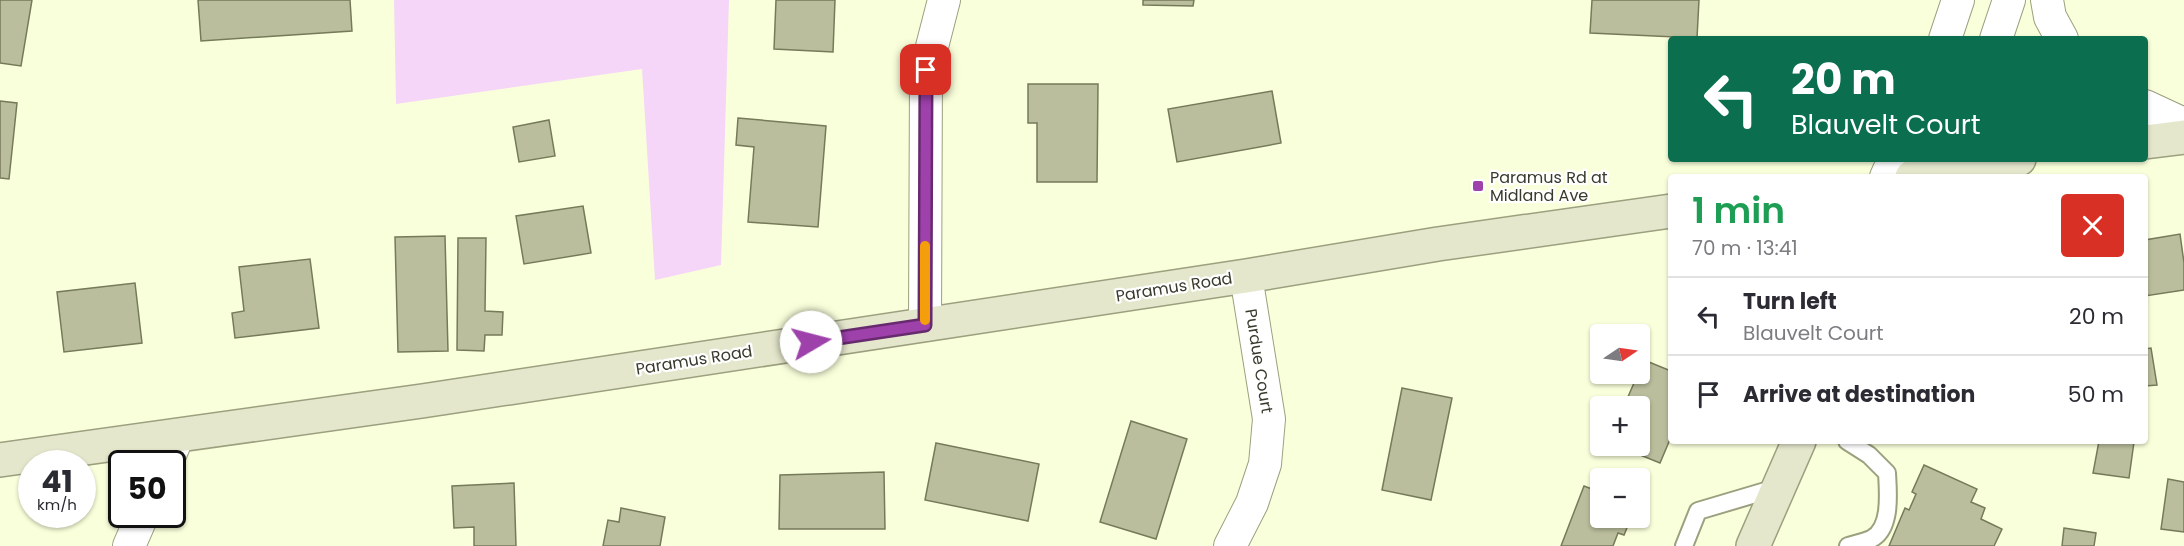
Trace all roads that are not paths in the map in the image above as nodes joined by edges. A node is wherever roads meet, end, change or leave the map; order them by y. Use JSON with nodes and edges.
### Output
{"nodes":[{"id":1,"x":944,"y":0,"type":"edge"},
{"id":2,"x":1958,"y":0,"type":"edge"},
{"id":3,"x":2009,"y":0,"type":"edge"},
{"id":4,"x":2047,"y":0,"type":"edge"},
{"id":5,"x":1946,"y":36,"type":"edge"},
{"id":6,"x":1997,"y":36,"type":"edge"},
{"id":7,"x":2060,"y":36,"type":"edge"},
{"id":8,"x":2148,"y":107,"type":"edge"},
{"id":9,"x":2184,"y":124,"type":"edge"},
{"id":10,"x":2184,"y":137,"type":"edge"},
{"id":11,"x":2148,"y":142,"type":"edge"},
{"id":12,"x":1998,"y":162,"type":"edge"},
{"id":13,"x":1934,"y":171,"type":"edge"},
{"id":14,"x":1668,"y":214,"type":"edge"},
{"id":15,"x":1246,"y":276,"type":"junction"},
{"id":16,"x":925,"y":325,"type":"junction"},
{"id":17,"x":1798,"y":444,"type":"edge"},
{"id":18,"x":1852,"y":444,"type":"edge"},
{"id":19,"x":172,"y":450,"type":"edge"},
{"id":20,"x":108,"y":454,"type":"edge"},
{"id":21,"x":0,"y":460,"type":"edge"},
{"id":22,"x":1779,"y":487,"type":"junction"},
{"id":23,"x":137,"y":528,"type":"edge"},
{"id":24,"x":1760,"y":545,"type":"edge"},
{"id":25,"x":129,"y":546,"type":"edge"},
{"id":26,"x":1230,"y":546,"type":"edge"},
{"id":27,"x":1684,"y":546,"type":"edge"},
{"id":28,"x":1848,"y":546,"type":"edge"}],
"edges":[{"from":1,"to":16,"type":"street"},
{"from":2,"to":5,"type":"street"},
{"from":3,"to":6,"type":"street"},
{"from":4,"to":7,"type":"street"},
{"from":8,"to":9,"type":"street"},
{"from":10,"to":11,"type":"main road"},
{"from":12,"to":13,"type":"main road"},
{"from":14,"to":15,"type":"main road","name":"Paramus Road"},
{"from":15,"to":16,"type":"main road","name":"Paramus Road"},
{"from":15,"to":26,"type":"street","name":"Purdue Court"},
{"from":16,"to":19,"type":"main road","name":"Paramus Road"},
{"from":17,"to":22,"type":"main road"},
{"from":18,"to":28,"type":"lane"},
{"from":20,"to":21,"type":"main road","name":"Paramus Road"},
{"from":22,"to":24,"type":"main road"},
{"from":22,"to":27,"type":"lane"},
{"from":23,"to":25,"type":"street"}]}
